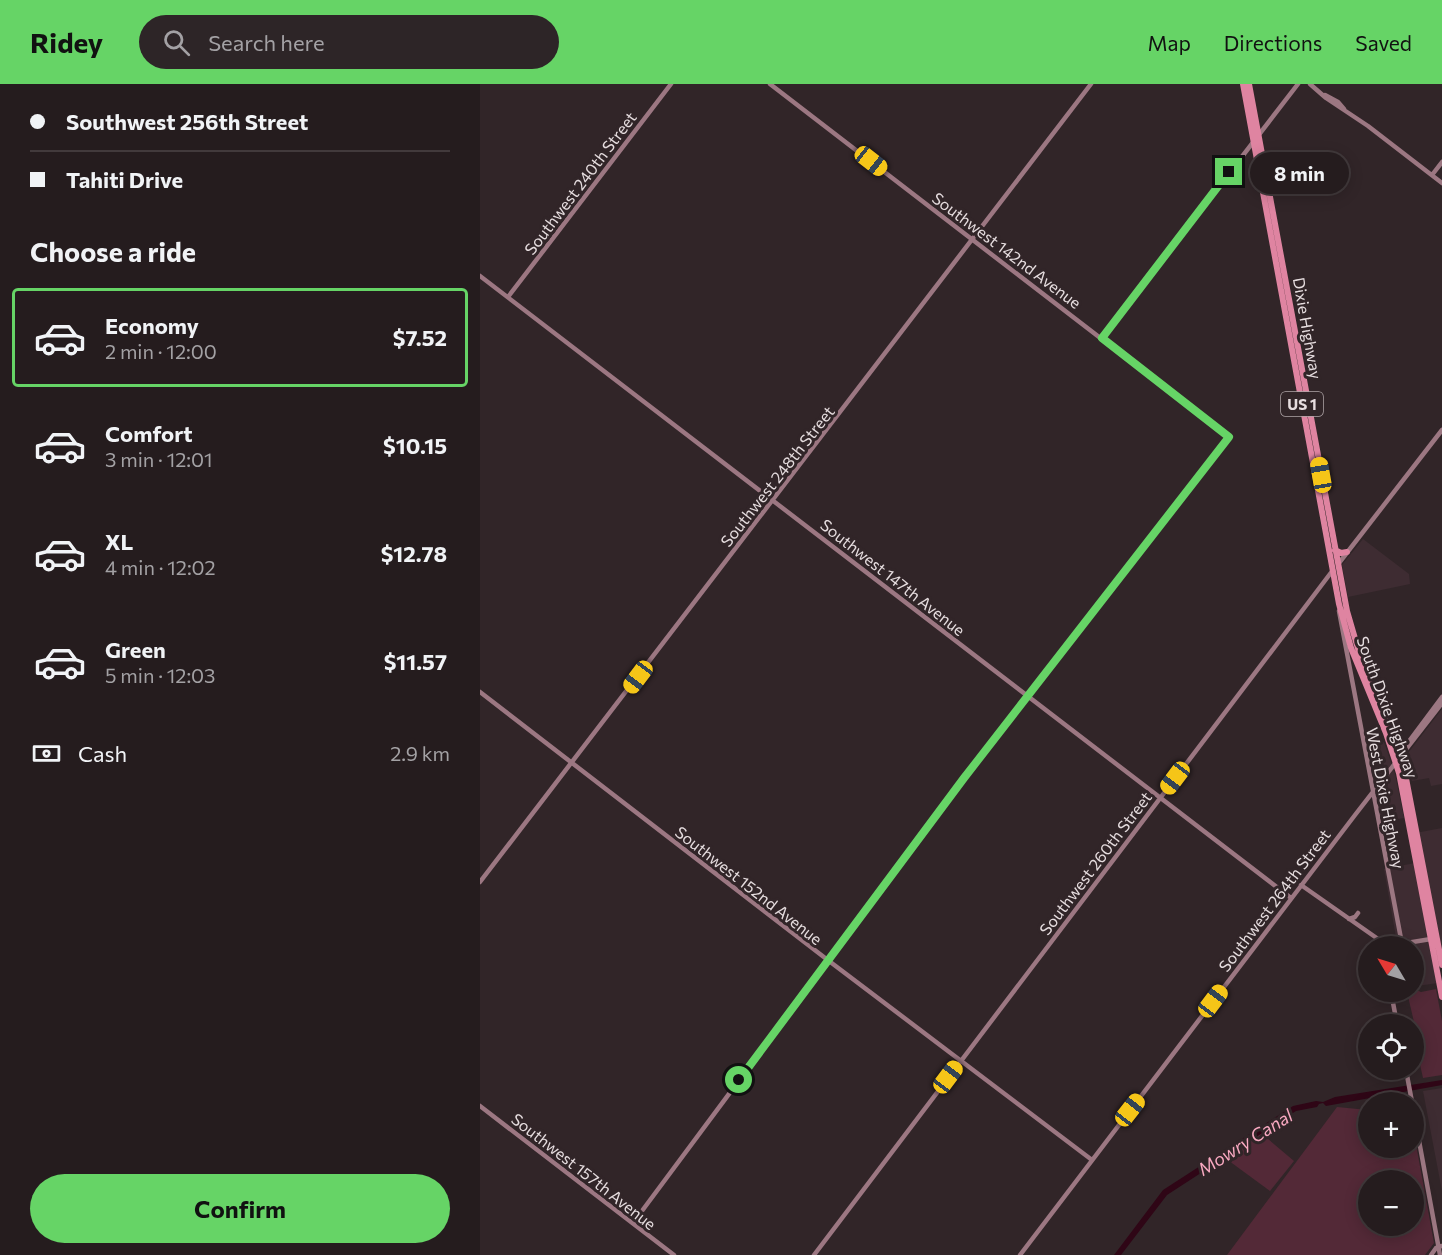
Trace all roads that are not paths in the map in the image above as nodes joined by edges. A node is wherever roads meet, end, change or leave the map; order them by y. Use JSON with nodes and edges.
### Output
{"nodes":[{"id":1,"x":672,"y":84,"type":"edge"},
{"id":2,"x":770,"y":84,"type":"edge"},
{"id":3,"x":1091,"y":84,"type":"edge"},
{"id":4,"x":1243,"y":84,"type":"edge"},
{"id":5,"x":1249,"y":84,"type":"edge"},
{"id":6,"x":1298,"y":84,"type":"edge"},
{"id":7,"x":1310,"y":84,"type":"edge"},
{"id":8,"x":1256,"y":137,"type":"junction"},
{"id":9,"x":1246,"y":150,"type":"junction"},
{"id":10,"x":1256,"y":153,"type":"junction"},
{"id":11,"x":1442,"y":162,"type":"edge"},
{"id":12,"x":1432,"y":175,"type":"junction"},
{"id":13,"x":1442,"y":183,"type":"edge"},
{"id":14,"x":972,"y":239,"type":"junction"},
{"id":15,"x":480,"y":276,"type":"edge"},
{"id":16,"x":508,"y":297,"type":"junction"},
{"id":17,"x":1102,"y":338,"type":"junction"},
{"id":18,"x":1442,"y":430,"type":"edge"},
{"id":19,"x":773,"y":500,"type":"junction"},
{"id":20,"x":1335,"y":550,"type":"junction"},
{"id":21,"x":1347,"y":552,"type":"junction"},
{"id":22,"x":1335,"y":567,"type":"junction"},
{"id":23,"x":1325,"y":580,"type":"junction"},
{"id":24,"x":1335,"y":582,"type":"junction"},
{"id":25,"x":1339,"y":604,"type":"junction"},
{"id":26,"x":1353,"y":647,"type":"junction"},
{"id":27,"x":1346,"y":656,"type":"junction"},
{"id":28,"x":480,"y":692,"type":"edge"},
{"id":29,"x":1028,"y":695,"type":"junction"},
{"id":30,"x":1442,"y":697,"type":"edge"},
{"id":31,"x":1442,"y":703,"type":"edge"},
{"id":32,"x":1399,"y":757,"type":"junction"},
{"id":33,"x":572,"y":763,"type":"junction"},
{"id":34,"x":1400,"y":773,"type":"junction"},
{"id":35,"x":1386,"y":774,"type":"junction"},
{"id":36,"x":1373,"y":791,"type":"junction"},
{"id":37,"x":1160,"y":797,"type":"junction"},
{"id":38,"x":1420,"y":860,"type":"junction"},
{"id":39,"x":480,"y":882,"type":"edge"},
{"id":40,"x":1301,"y":885,"type":"junction"},
{"id":41,"x":1291,"y":898,"type":"junction"},
{"id":42,"x":1358,"y":913,"type":"dead end"},
{"id":43,"x":1349,"y":919,"type":"junction"},
{"id":44,"x":1374,"y":936,"type":"edge"},
{"id":45,"x":1400,"y":936,"type":"edge"},
{"id":46,"x":1431,"y":939,"type":"junction"},
{"id":47,"x":1424,"y":940,"type":"edge"},
{"id":48,"x":829,"y":961,"type":"junction"},
{"id":49,"x":1442,"y":966,"type":"edge"},
{"id":50,"x":1440,"y":979,"type":"edge"},
{"id":51,"x":1442,"y":997,"type":"edge"},
{"id":52,"x":961,"y":1060,"type":"junction"},
{"id":53,"x":480,"y":1106,"type":"edge"},
{"id":54,"x":1423,"y":1158,"type":"edge"},
{"id":55,"x":1092,"y":1160,"type":"junction"},
{"id":56,"x":633,"y":1223,"type":"junction"},
{"id":57,"x":1440,"y":1247,"type":"edge"},
{"id":58,"x":674,"y":1255,"type":"edge"},
{"id":59,"x":814,"y":1255,"type":"edge"},
{"id":60,"x":1020,"y":1255,"type":"edge"},
{"id":61,"x":1431,"y":1255,"type":"edge"},
{"id":62,"x":1440,"y":1255,"type":"edge"}],
"edges":[{"from":1,"to":16,"type":"street","name":"Southwest 240th Street"},
{"from":2,"to":14,"type":"street","name":"Southwest 142nd Avenue"},
{"from":3,"to":14,"type":"street","name":"Southwest 248th Street"},
{"from":4,"to":8,"type":"highway","name":"Dixie Highway","number":"US 1"},
{"from":5,"to":8,"type":"highway","name":"Dixie Highway","number":"US 1"},
{"from":6,"to":8,"type":"street"},
{"from":7,"to":12,"type":"street"},
{"from":8,"to":9,"type":"street"},
{"from":8,"to":10,"type":"highway","name":"Dixie Highway","number":"US 1"},
{"from":8,"to":20,"type":"highway","name":"Dixie Highway","number":"US 1"},
{"from":9,"to":10,"type":"highway"},
{"from":9,"to":17,"type":"street"},
{"from":10,"to":22,"type":"highway","name":"Dixie Highway","number":"US 1"},
{"from":11,"to":12,"type":"street"},
{"from":12,"to":13,"type":"street"},
{"from":14,"to":17,"type":"street","name":"Southwest 142nd Avenue"},
{"from":14,"to":19,"type":"street","name":"Southwest 248th Street"},
{"from":15,"to":16,"type":"street","name":"Southwest 147th Avenue"},
{"from":16,"to":19,"type":"street","name":"Southwest 147th Avenue"},
{"from":17,"to":29,"type":"street","name":"Southwest 142nd Avenue"},
{"from":18,"to":21,"type":"street","name":"Southwest 260th Street"},
{"from":19,"to":29,"type":"street","name":"Southwest 147th Avenue"},
{"from":19,"to":33,"type":"street","name":"Southwest 248th Street"},
{"from":20,"to":21,"type":"highway"},
{"from":20,"to":22,"type":"highway","name":"Dixie Highway","number":"US 1"},
{"from":21,"to":22,"type":"street","name":"Southwest 260th Street"},
{"from":22,"to":23,"type":"street","name":"Southwest 260th Street"},
{"from":22,"to":24,"type":"highway","name":"Dixie Highway","number":"US 1"},
{"from":22,"to":26,"type":"highway","name":"Dixie Highway","number":"US 1"},
{"from":23,"to":24,"type":"highway"},
{"from":23,"to":37,"type":"street","name":"Southwest 260th Street"},
{"from":24,"to":25,"type":"highway","name":"Dixie Highway","number":"US 1"},
{"from":25,"to":26,"type":"highway","name":"South Dixie Highway","number":"US 1"},
{"from":25,"to":27,"type":"street","name":"West Dixie Highway"},
{"from":26,"to":27,"type":"street"},
{"from":26,"to":32,"type":"highway","name":"South Dixie Highway","number":"US 1"},
{"from":27,"to":36,"type":"street","name":"West Dixie Highway"},
{"from":28,"to":33,"type":"street","name":"Southwest 152nd Avenue"},
{"from":29,"to":37,"type":"street","name":"Southwest 147th Avenue"},
{"from":29,"to":48,"type":"street"},
{"from":30,"to":32,"type":"street","name":"Southwest 264th Street"},
{"from":31,"to":32,"type":"street","name":"Southwest 264th Street"},
{"from":32,"to":34,"type":"highway","name":"South Dixie Highway","number":"US 1"},
{"from":32,"to":35,"type":"street","name":"Southwest 264th Street"},
{"from":32,"to":38,"type":"highway","name":"South Dixie Highway","number":"US 1"},
{"from":33,"to":39,"type":"street","name":"Southwest 248th Street"},
{"from":33,"to":48,"type":"street","name":"Southwest 152nd Avenue"},
{"from":34,"to":35,"type":"street"},
{"from":34,"to":38,"type":"highway","name":"South Dixie Highway","number":"US 1"},
{"from":35,"to":36,"type":"street","name":"Southwest 264th Street"},
{"from":36,"to":40,"type":"street","name":"Southwest 264th Street"},
{"from":36,"to":45,"type":"street","name":"West Dixie Highway"},
{"from":37,"to":41,"type":"street","name":"Southwest 147th Avenue"},
{"from":37,"to":52,"type":"street","name":"Southwest 260th Street"},
{"from":38,"to":46,"type":"highway","name":"South Dixie Highway","number":"US 1"},
{"from":38,"to":49,"type":"highway"},
{"from":40,"to":41,"type":"street","name":"Southwest 264th Street"},
{"from":40,"to":43,"type":"street"},
{"from":41,"to":55,"type":"street","name":"Southwest 264th Street"},
{"from":42,"to":43,"type":"street"},
{"from":43,"to":44,"type":"street"},
{"from":46,"to":47,"type":"street"},
{"from":46,"to":49,"type":"highway"},
{"from":46,"to":50,"type":"highway","name":"South Dixie Highway","number":"US 1"},
{"from":48,"to":52,"type":"street","name":"Southwest 152nd Avenue"},
{"from":48,"to":56,"type":"street"},
{"from":49,"to":50,"type":"highway"},
{"from":50,"to":51,"type":"highway","name":"South Dixie Highway","number":"US 1"},
{"from":52,"to":55,"type":"street","name":"Southwest 152nd Avenue"},
{"from":52,"to":59,"type":"street","name":"Southwest 260th Street"},
{"from":53,"to":56,"type":"street","name":"Southwest 157th Avenue"},
{"from":54,"to":57,"type":"street"},
{"from":55,"to":60,"type":"street","name":"Southwest 264th Street"},
{"from":56,"to":58,"type":"street","name":"Southwest 157th Avenue"},
{"from":57,"to":61,"type":"street"},
{"from":57,"to":62,"type":"street"}]}
